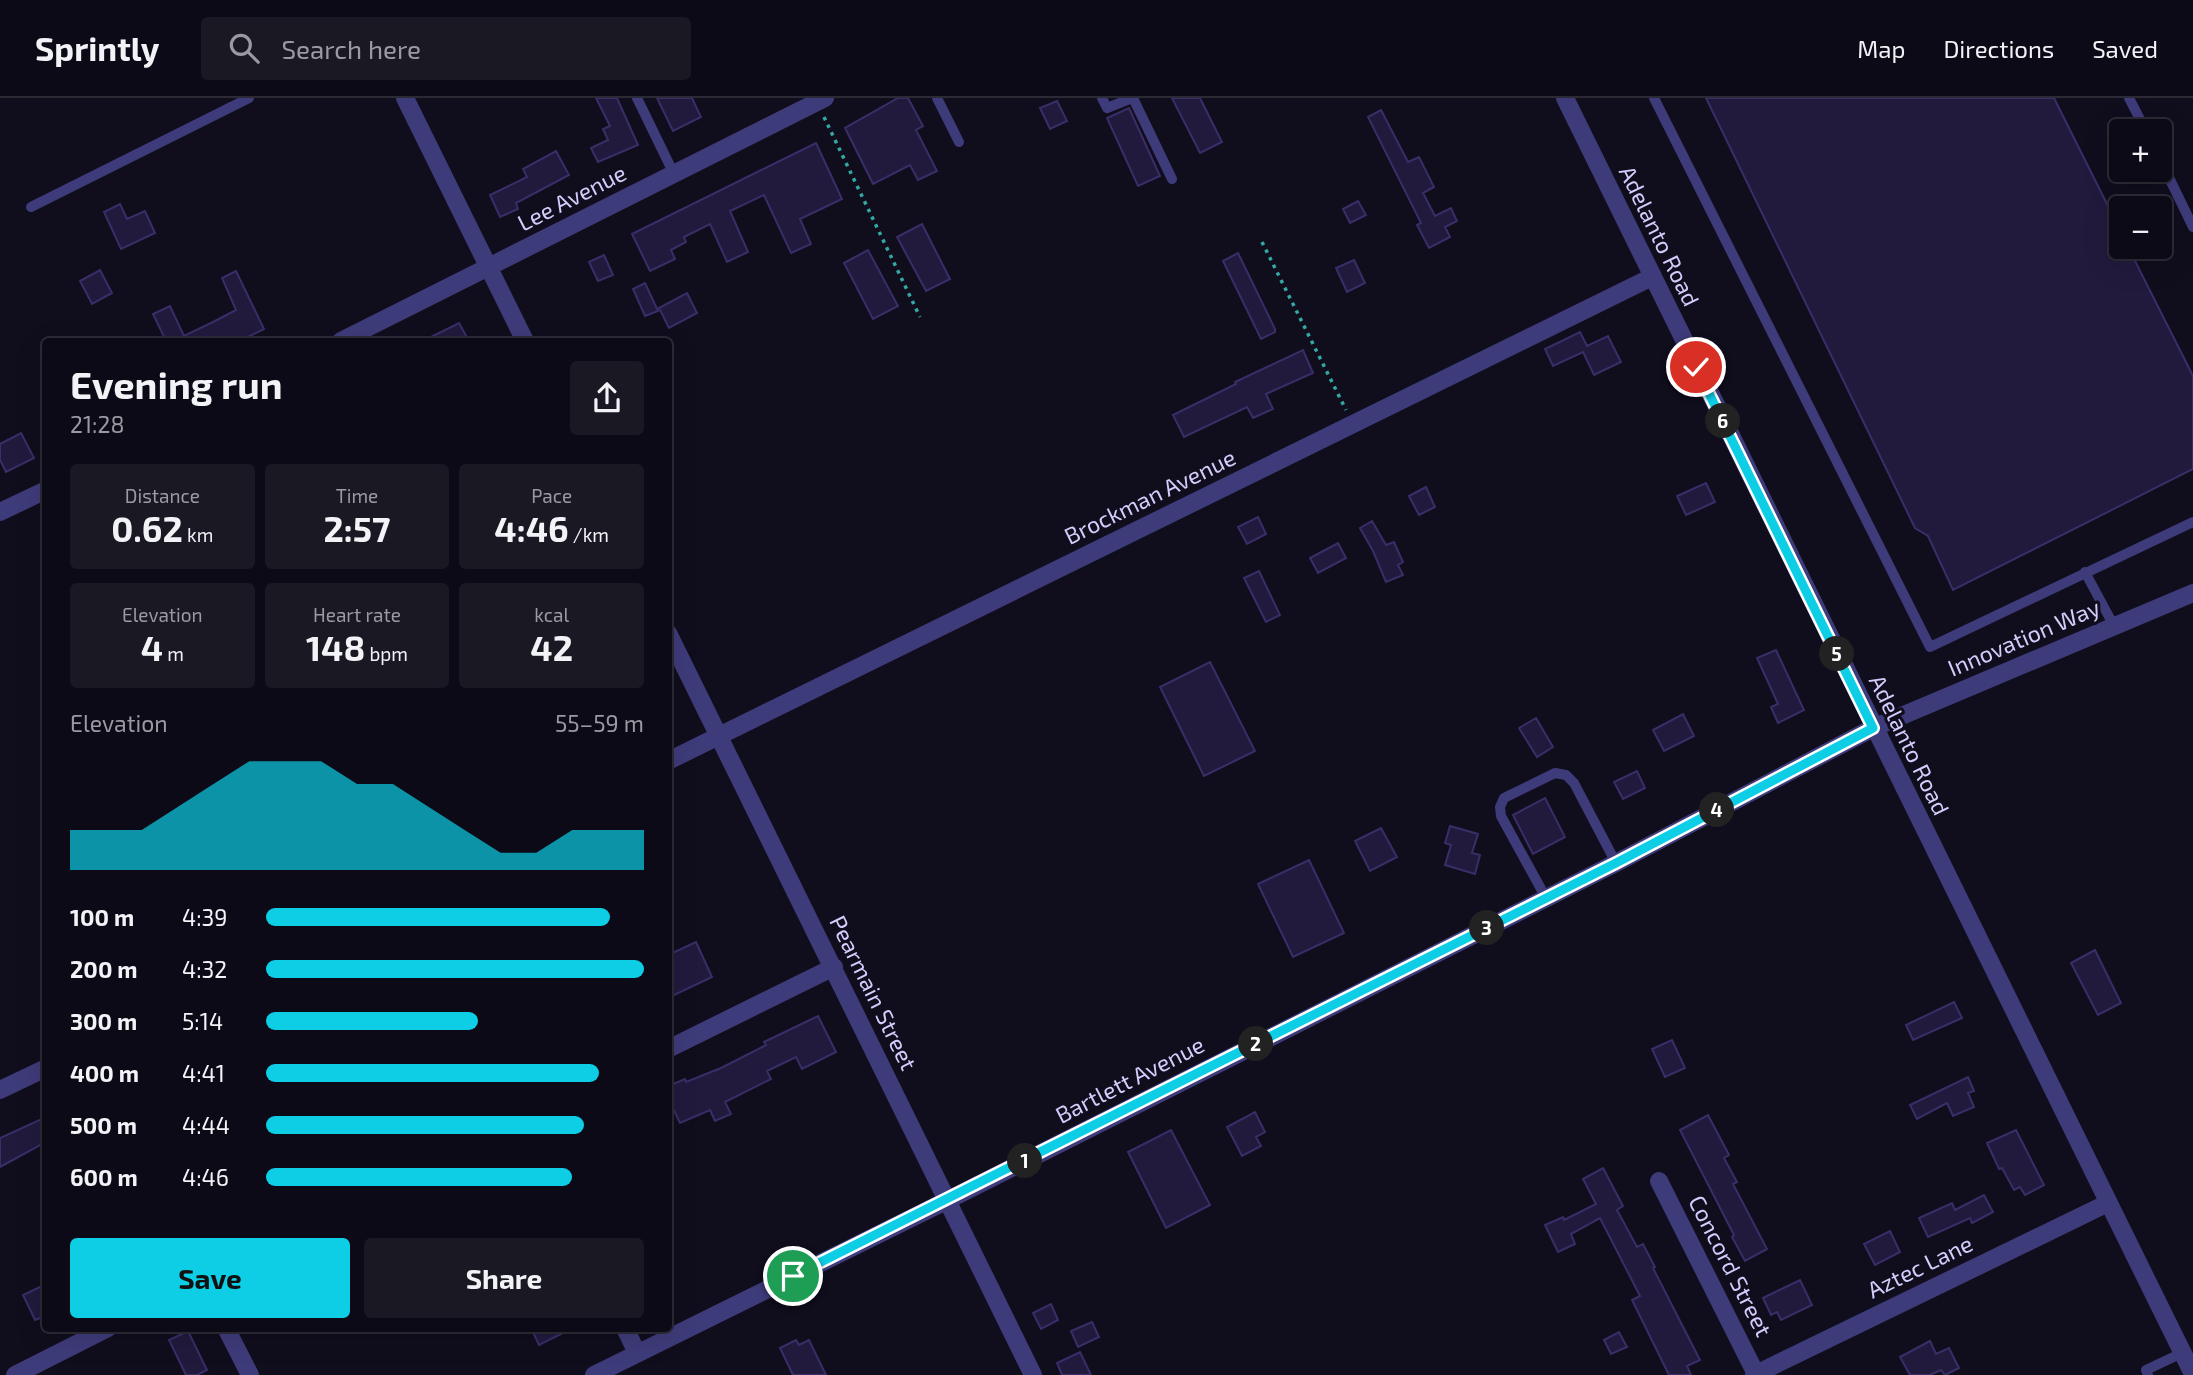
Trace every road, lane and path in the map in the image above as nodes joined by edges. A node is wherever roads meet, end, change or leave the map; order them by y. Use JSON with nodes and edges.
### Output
{"nodes":[{"id":1,"x":249,"y":98,"type":"edge"},
{"id":2,"x":405,"y":98,"type":"edge"},
{"id":3,"x":637,"y":98,"type":"edge"},
{"id":4,"x":937,"y":98,"type":"edge"},
{"id":5,"x":1102,"y":98,"type":"edge"},
{"id":6,"x":1133,"y":98,"type":"edge"},
{"id":7,"x":1565,"y":98,"type":"edge"},
{"id":8,"x":1654,"y":98,"type":"edge"},
{"id":9,"x":2129,"y":98,"type":"edge"},
{"id":10,"x":821,"y":100,"type":"edge"},
{"id":11,"x":2140,"y":119,"type":"edge"},
{"id":12,"x":959,"y":142,"type":"dead end"},
{"id":13,"x":674,"y":174,"type":"junction"},
{"id":14,"x":1171,"y":180,"type":"dead end"},
{"id":15,"x":2171,"y":182,"type":"edge"},
{"id":16,"x":31,"y":207,"type":"dead end"},
{"id":17,"x":2193,"y":227,"type":"edge"},
{"id":18,"x":1262,"y":242,"type":"dead end"},
{"id":19,"x":488,"y":267,"type":"junction"},
{"id":20,"x":1652,"y":276,"type":"junction"},
{"id":21,"x":920,"y":317,"type":"dead end"},
{"id":22,"x":347,"y":338,"type":"edge"},
{"id":23,"x":524,"y":338,"type":"edge"},
{"id":24,"x":1353,"y":424,"type":"junction"},
{"id":25,"x":42,"y":492,"type":"edge"},
{"id":26,"x":0,"y":512,"type":"edge"},
{"id":27,"x":2193,"y":522,"type":"edge"},
{"id":28,"x":2085,"y":572,"type":"junction"},
{"id":29,"x":2193,"y":593,"type":"edge"},
{"id":30,"x":2114,"y":626,"type":"junction"},
{"id":31,"x":672,"y":641,"type":"edge"},
{"id":32,"x":1873,"y":728,"type":"junction"},
{"id":33,"x":719,"y":736,"type":"junction"},
{"id":34,"x":672,"y":759,"type":"edge"},
{"id":35,"x":1616,"y":863,"type":"junction"},
{"id":36,"x":1546,"y":898,"type":"junction"},
{"id":37,"x":834,"y":967,"type":"junction"},
{"id":38,"x":672,"y":1047,"type":"edge"},
{"id":39,"x":42,"y":1070,"type":"edge"},
{"id":40,"x":0,"y":1090,"type":"edge"},
{"id":41,"x":1659,"y":1181,"type":"dead end"},
{"id":42,"x":948,"y":1199,"type":"junction"},
{"id":43,"x":2108,"y":1203,"type":"junction"},
{"id":44,"x":100,"y":1332,"type":"edge"},
{"id":45,"x":228,"y":1332,"type":"edge"},
{"id":46,"x":627,"y":1332,"type":"edge"},
{"id":47,"x":637,"y":1353,"type":"junction"},
{"id":48,"x":2182,"y":1353,"type":"junction"},
{"id":49,"x":1755,"y":1374,"type":"edge"},
{"id":50,"x":2193,"y":1374,"type":"edge"},
{"id":51,"x":15,"y":1375,"type":"edge"},
{"id":52,"x":250,"y":1375,"type":"edge"},
{"id":53,"x":594,"y":1375,"type":"edge"},
{"id":54,"x":1033,"y":1375,"type":"edge"},
{"id":55,"x":2148,"y":1375,"type":"edge"}],
"edges":[{"from":1,"to":16,"type":"lane"},
{"from":2,"to":19,"type":"street"},
{"from":3,"to":13,"type":"lane"},
{"from":4,"to":12,"type":"lane"},
{"from":5,"to":6,"type":"lane"},
{"from":6,"to":14,"type":"lane"},
{"from":7,"to":20,"type":"street","name":"Adelanto Road"},
{"from":8,"to":28,"type":"lane"},
{"from":9,"to":11,"type":"lane"},
{"from":10,"to":13,"type":"street","name":"Lee Avenue"},
{"from":10,"to":21,"type":"path"},
{"from":13,"to":19,"type":"street","name":"Lee Avenue"},
{"from":15,"to":17,"type":"lane"},
{"from":18,"to":24,"type":"path"},
{"from":19,"to":22,"type":"street","name":"Lee Avenue"},
{"from":19,"to":23,"type":"street"},
{"from":20,"to":24,"type":"street","name":"Brockman Avenue"},
{"from":20,"to":32,"type":"street","name":"Adelanto Road"},
{"from":24,"to":33,"type":"street","name":"Brockman Avenue"},
{"from":25,"to":26,"type":"street"},
{"from":27,"to":28,"type":"lane"},
{"from":28,"to":30,"type":"lane"},
{"from":29,"to":30,"type":"street","name":"Innovation Way"},
{"from":30,"to":32,"type":"street","name":"Innovation Way"},
{"from":31,"to":33,"type":"street","name":"Pearmain Street"},
{"from":32,"to":35,"type":"street","name":"Bartlett Avenue"},
{"from":32,"to":43,"type":"street","name":"Adelanto Road"},
{"from":33,"to":34,"type":"street","name":"Brockman Avenue"},
{"from":33,"to":37,"type":"street","name":"Pearmain Street"},
{"from":35,"to":36,"type":"street","name":"Bartlett Avenue"},
{"from":35,"to":36,"type":"lane"},
{"from":36,"to":42,"type":"street","name":"Bartlett Avenue"},
{"from":37,"to":38,"type":"street"},
{"from":37,"to":42,"type":"street","name":"Pearmain Street"},
{"from":39,"to":40,"type":"street"},
{"from":41,"to":49,"type":"street","name":"Concord Street"},
{"from":42,"to":47,"type":"street","name":"Bartlett Avenue"},
{"from":42,"to":54,"type":"street","name":"Pearmain Street"},
{"from":43,"to":48,"type":"street","name":"Adelanto Road"},
{"from":43,"to":49,"type":"street","name":"Aztec Lane"},
{"from":44,"to":51,"type":"street"},
{"from":45,"to":52,"type":"street"},
{"from":46,"to":47,"type":"street"},
{"from":47,"to":53,"type":"street","name":"Bartlett Avenue"},
{"from":48,"to":50,"type":"street","name":"Adelanto Road"},
{"from":48,"to":55,"type":"lane"}]}
